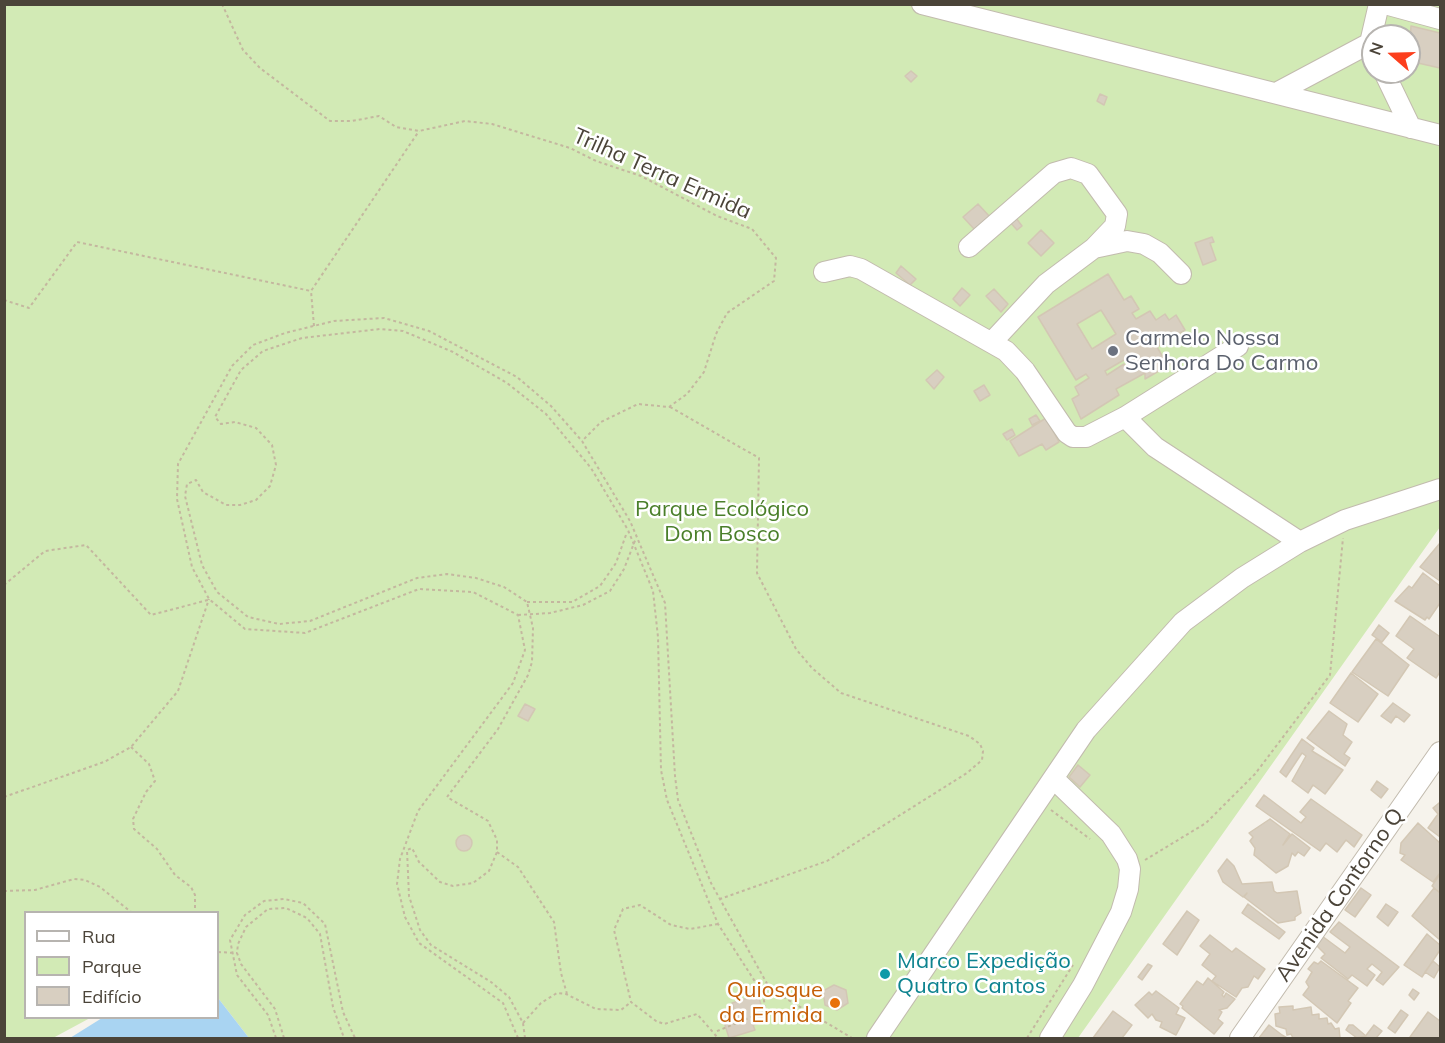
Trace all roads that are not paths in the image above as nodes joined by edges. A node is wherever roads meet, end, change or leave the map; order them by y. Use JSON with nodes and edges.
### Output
{"nodes":[{"id":1,"x":922,"y":4,"type":"edge"},
{"id":2,"x":1378,"y":4,"type":"edge"},
{"id":3,"x":1385,"y":4,"type":"edge"},
{"id":4,"x":1440,"y":19,"type":"edge"},
{"id":5,"x":1375,"y":24,"type":"edge"},
{"id":6,"x":1361,"y":51,"type":"edge"},
{"id":7,"x":1390,"y":84,"type":"edge"},
{"id":8,"x":1278,"y":92,"type":"junction"},
{"id":9,"x":1411,"y":128,"type":"junction"},
{"id":10,"x":1440,"y":135,"type":"edge"},
{"id":11,"x":969,"y":247,"type":"dead end"},
{"id":12,"x":1094,"y":248,"type":"junction"},
{"id":13,"x":824,"y":272,"type":"dead end"},
{"id":14,"x":1181,"y":274,"type":"dead end"},
{"id":15,"x":992,"y":342,"type":"junction"},
{"id":16,"x":1238,"y":346,"type":"dead end"},
{"id":17,"x":1125,"y":417,"type":"junction"},
{"id":18,"x":1440,"y":489,"type":"edge"},
{"id":19,"x":1300,"y":542,"type":"junction"},
{"id":20,"x":1440,"y":752,"type":"edge"},
{"id":21,"x":1054,"y":779,"type":"junction"},
{"id":22,"x":877,"y":1038,"type":"edge"},
{"id":23,"x":1050,"y":1038,"type":"edge"},
{"id":24,"x":1240,"y":1038,"type":"edge"}],
"edges":[{"from":1,"to":8,"type":"street"},
{"from":2,"to":5,"type":"street"},
{"from":3,"to":4,"type":"street"},
{"from":6,"to":8,"type":"street"},
{"from":7,"to":9,"type":"street"},
{"from":8,"to":9,"type":"street"},
{"from":9,"to":10,"type":"street"},
{"from":11,"to":12,"type":"street"},
{"from":12,"to":14,"type":"street"},
{"from":12,"to":15,"type":"street"},
{"from":13,"to":15,"type":"street"},
{"from":15,"to":17,"type":"street"},
{"from":16,"to":17,"type":"street"},
{"from":17,"to":19,"type":"street"},
{"from":18,"to":19,"type":"street"},
{"from":19,"to":21,"type":"street"},
{"from":20,"to":24,"type":"street","name":"Avenida Contorno Q"},
{"from":21,"to":22,"type":"street"},
{"from":21,"to":23,"type":"street"}]}
